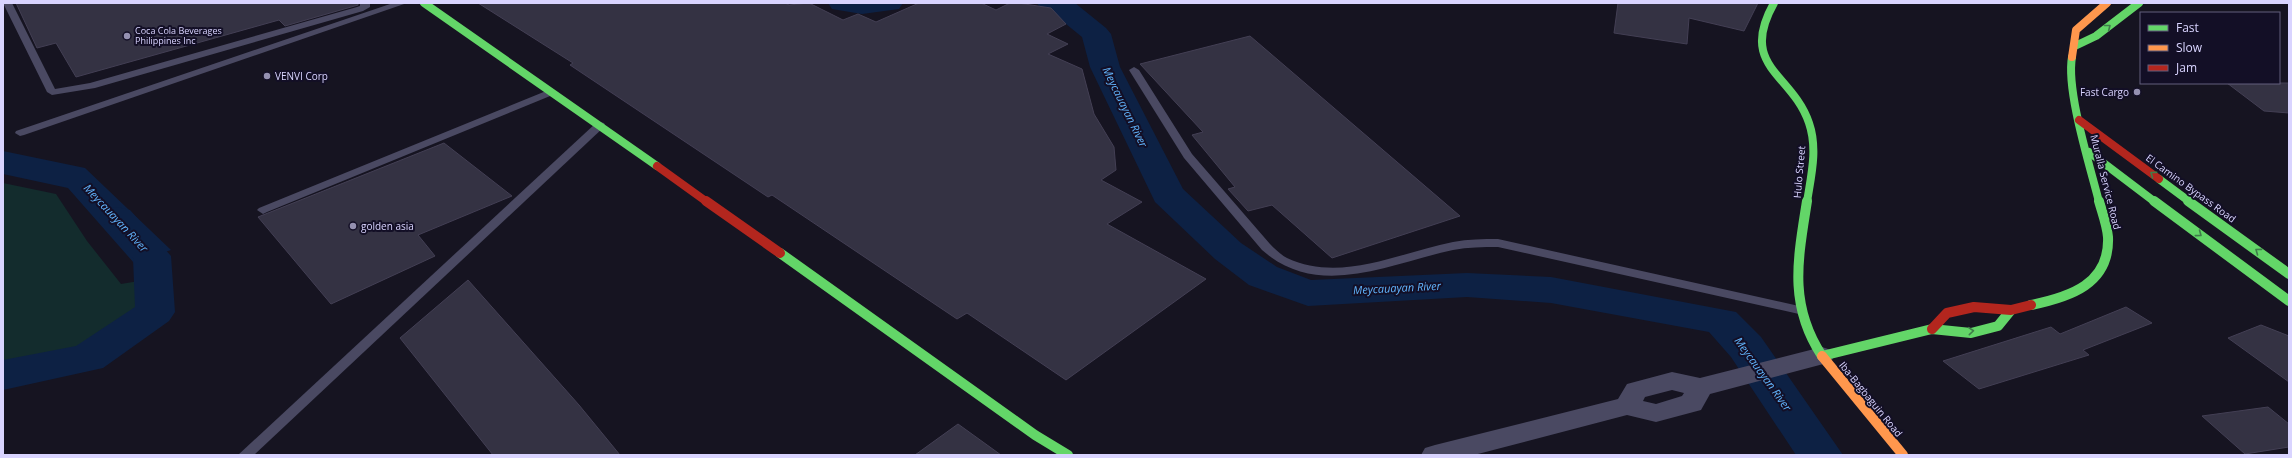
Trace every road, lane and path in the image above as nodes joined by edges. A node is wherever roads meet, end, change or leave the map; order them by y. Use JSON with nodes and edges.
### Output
{"nodes":[{"id":1,"x":7,"y":3,"type":"edge"},
{"id":2,"x":365,"y":3,"type":"edge"},
{"id":3,"x":402,"y":3,"type":"edge"},
{"id":4,"x":424,"y":3,"type":"edge"},
{"id":5,"x":1774,"y":3,"type":"edge"},
{"id":6,"x":2107,"y":3,"type":"edge"},
{"id":7,"x":2139,"y":3,"type":"edge"},
{"id":8,"x":2075,"y":46,"type":"junction"},
{"id":9,"x":1134,"y":70,"type":"dead end"},
{"id":10,"x":551,"y":92,"type":"junction"},
{"id":11,"x":2079,"y":120,"type":"junction"},
{"id":12,"x":600,"y":125,"type":"junction"},
{"id":13,"x":20,"y":132,"type":"dead end"},
{"id":14,"x":2089,"y":152,"type":"junction"},
{"id":15,"x":2127,"y":195,"type":"dead end"},
{"id":16,"x":2152,"y":199,"type":"junction"},
{"id":17,"x":263,"y":210,"type":"dead end"},
{"id":18,"x":2215,"y":219,"type":"junction"},
{"id":19,"x":2183,"y":222,"type":"junction"},
{"id":20,"x":2289,"y":274,"type":"edge"},
{"id":21,"x":2289,"y":301,"type":"edge"},
{"id":22,"x":1799,"y":310,"type":"junction"},
{"id":23,"x":2012,"y":310,"type":"junction"},
{"id":24,"x":1932,"y":329,"type":"junction"},
{"id":25,"x":1822,"y":356,"type":"junction"},
{"id":26,"x":245,"y":455,"type":"edge"},
{"id":27,"x":1068,"y":455,"type":"edge"},
{"id":28,"x":1435,"y":455,"type":"edge"},
{"id":29,"x":1903,"y":455,"type":"edge"}],
"edges":[{"from":1,"to":2,"type":"lane"},
{"from":3,"to":13,"type":"lane"},
{"from":4,"to":10,"type":"street"},
{"from":5,"to":22,"type":"street","name":"Hulo Street"},
{"from":6,"to":8,"type":"street","name":"Muralla Service Road"},
{"from":8,"to":7,"type":"street","one_way":true},
{"from":8,"to":11,"type":"street","name":"Muralla Service Road"},
{"from":9,"to":22,"type":"lane"},
{"from":10,"to":12,"type":"street"},
{"from":10,"to":17,"type":"lane"},
{"from":11,"to":14,"type":"street","name":"Muralla Service Road"},
{"from":18,"to":11,"type":"street","name":"El Camino Bypass Road","one_way":true},
{"from":12,"to":26,"type":"lane"},
{"from":12,"to":27,"type":"street"},
{"from":14,"to":16,"type":"street"},
{"from":14,"to":23,"type":"street","name":"Muralla Service Road"},
{"from":15,"to":16,"type":"street"},
{"from":16,"to":19,"type":"street"},
{"from":18,"to":19,"type":"street"},
{"from":20,"to":18,"type":"street","name":"El Camino Bypass Road","one_way":true},
{"from":19,"to":21,"type":"street","one_way":true},
{"from":22,"to":25,"type":"street","name":"Hulo Street"},
{"from":23,"to":24,"type":"street","name":"Muralla Service Road"},
{"from":24,"to":23,"type":"street","one_way":true},
{"from":24,"to":25,"type":"street"},
{"from":25,"to":28,"type":"street"},
{"from":25,"to":29,"type":"street","name":"Iba-Bagbaguin Road"}]}
